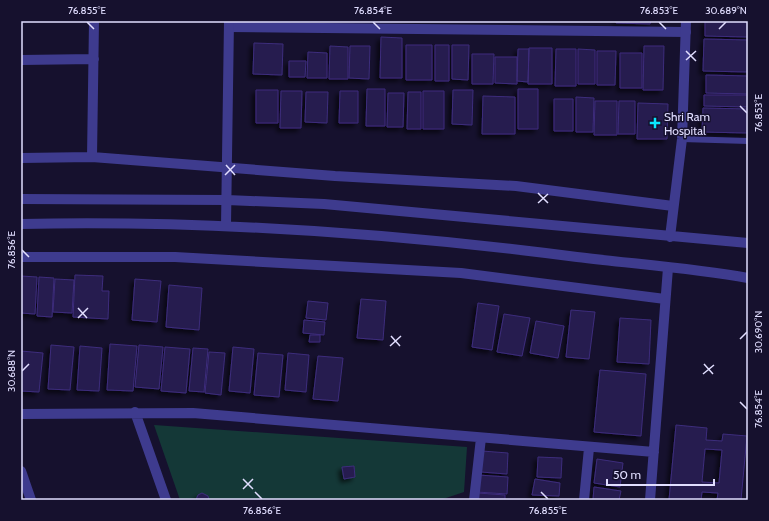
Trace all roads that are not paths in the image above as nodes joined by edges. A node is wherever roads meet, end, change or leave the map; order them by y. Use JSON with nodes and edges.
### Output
{"nodes":[{"id":1,"x":94,"y":21,"type":"edge"},
{"id":2,"x":686,"y":21,"type":"edge"},
{"id":3,"x":229,"y":24,"type":"edge"},
{"id":4,"x":349,"y":24,"type":"edge"},
{"id":5,"x":604,"y":26,"type":"edge"},
{"id":6,"x":686,"y":32,"type":"junction"},
{"id":7,"x":94,"y":59,"type":"junction"},
{"id":8,"x":21,"y":60,"type":"edge"},
{"id":9,"x":682,"y":139,"type":"junction"},
{"id":10,"x":748,"y":141,"type":"edge"},
{"id":11,"x":92,"y":157,"type":"junction"},
{"id":12,"x":21,"y":158,"type":"edge"},
{"id":13,"x":227,"y":167,"type":"junction"},
{"id":14,"x":21,"y":199,"type":"edge"},
{"id":15,"x":227,"y":200,"type":"junction"},
{"id":16,"x":673,"y":206,"type":"junction"},
{"id":17,"x":21,"y":224,"type":"edge"},
{"id":18,"x":226,"y":225,"type":"junction"},
{"id":19,"x":670,"y":237,"type":"junction"},
{"id":20,"x":748,"y":243,"type":"edge"},
{"id":21,"x":21,"y":257,"type":"edge"},
{"id":22,"x":668,"y":268,"type":"junction"},
{"id":23,"x":748,"y":278,"type":"edge"},
{"id":24,"x":665,"y":299,"type":"junction"},
{"id":25,"x":135,"y":412,"type":"junction"},
{"id":26,"x":21,"y":414,"type":"edge"},
{"id":27,"x":481,"y":438,"type":"junction"},
{"id":28,"x":589,"y":448,"type":"junction"},
{"id":29,"x":654,"y":452,"type":"junction"},
{"id":30,"x":21,"y":471,"type":"edge"},
{"id":31,"x":31,"y":500,"type":"edge"},
{"id":32,"x":166,"y":500,"type":"edge"},
{"id":33,"x":474,"y":500,"type":"edge"},
{"id":34,"x":584,"y":500,"type":"edge"},
{"id":35,"x":650,"y":500,"type":"edge"}],
"edges":[{"from":1,"to":7,"type":"street"},
{"from":2,"to":6,"type":"street"},
{"from":3,"to":4,"type":"street"},
{"from":3,"to":13,"type":"street"},
{"from":4,"to":5,"type":"street"},
{"from":5,"to":6,"type":"street"},
{"from":6,"to":9,"type":"street"},
{"from":7,"to":8,"type":"street"},
{"from":7,"to":11,"type":"street"},
{"from":9,"to":10,"type":"lane"},
{"from":9,"to":16,"type":"street"},
{"from":11,"to":12,"type":"street"},
{"from":11,"to":13,"type":"street"},
{"from":13,"to":15,"type":"street"},
{"from":13,"to":16,"type":"street"},
{"from":14,"to":15,"type":"street"},
{"from":15,"to":18,"type":"street"},
{"from":15,"to":19,"type":"street"},
{"from":16,"to":19,"type":"street"},
{"from":17,"to":18,"type":"street"},
{"from":18,"to":22,"type":"street"},
{"from":19,"to":20,"type":"street"},
{"from":21,"to":24,"type":"street"},
{"from":22,"to":23,"type":"street"},
{"from":22,"to":24,"type":"street"},
{"from":24,"to":29,"type":"street"},
{"from":25,"to":26,"type":"street"},
{"from":25,"to":27,"type":"street"},
{"from":25,"to":32,"type":"street"},
{"from":27,"to":28,"type":"street"},
{"from":27,"to":33,"type":"street"},
{"from":28,"to":29,"type":"street"},
{"from":28,"to":34,"type":"street"},
{"from":29,"to":35,"type":"street"},
{"from":30,"to":31,"type":"street"}]}
